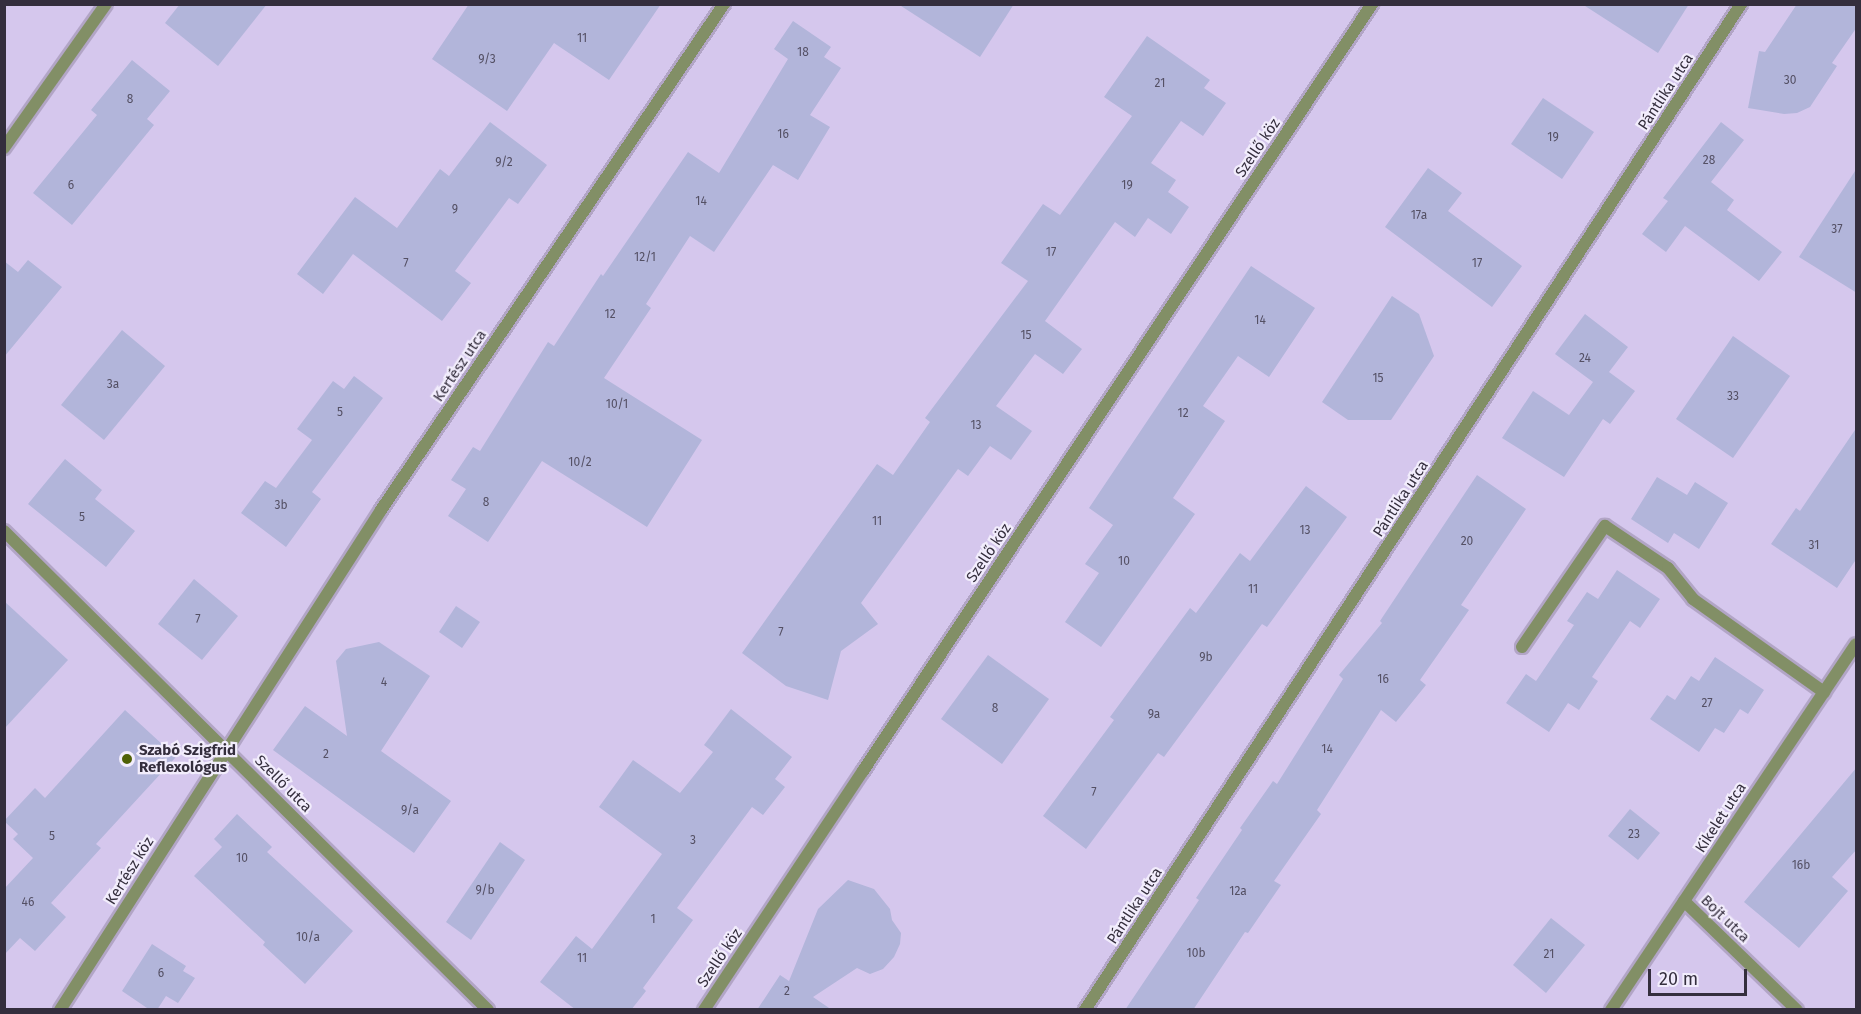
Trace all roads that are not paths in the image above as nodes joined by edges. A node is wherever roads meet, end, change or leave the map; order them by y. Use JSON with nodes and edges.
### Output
{"nodes":[{"id":1,"x":106,"y":4,"type":"edge"},
{"id":2,"x":724,"y":4,"type":"edge"},
{"id":3,"x":1372,"y":4,"type":"edge"},
{"id":4,"x":1741,"y":4,"type":"edge"},
{"id":5,"x":4,"y":148,"type":"edge"},
{"id":6,"x":4,"y":531,"type":"edge"},
{"id":7,"x":1857,"y":644,"type":"edge"},
{"id":8,"x":1522,"y":647,"type":"dead end"},
{"id":9,"x":1824,"y":692,"type":"junction"},
{"id":10,"x":226,"y":748,"type":"junction"},
{"id":11,"x":1684,"y":901,"type":"junction"},
{"id":12,"x":60,"y":1010,"type":"edge"},
{"id":13,"x":488,"y":1010,"type":"edge"},
{"id":14,"x":704,"y":1010,"type":"edge"},
{"id":15,"x":1085,"y":1010,"type":"edge"},
{"id":16,"x":1611,"y":1010,"type":"edge"},
{"id":17,"x":1797,"y":1010,"type":"edge"}],
"edges":[{"from":1,"to":5,"type":"street"},
{"from":2,"to":10,"type":"street","name":"Kertész utca"},
{"from":3,"to":14,"type":"street","name":"Szellő köz"},
{"from":4,"to":15,"type":"street","name":"Pántlika utca"},
{"from":6,"to":10,"type":"street","name":"Szellő utca"},
{"from":7,"to":9,"type":"street","name":"Kikelet utca"},
{"from":8,"to":9,"type":"street"},
{"from":9,"to":11,"type":"street","name":"Kikelet utca"},
{"from":10,"to":12,"type":"street","name":"Kertész köz"},
{"from":10,"to":13,"type":"street","name":"Szellő utca"},
{"from":11,"to":16,"type":"street","name":"Kikelet utca"},
{"from":11,"to":17,"type":"street","name":"Bojt utca"}]}
